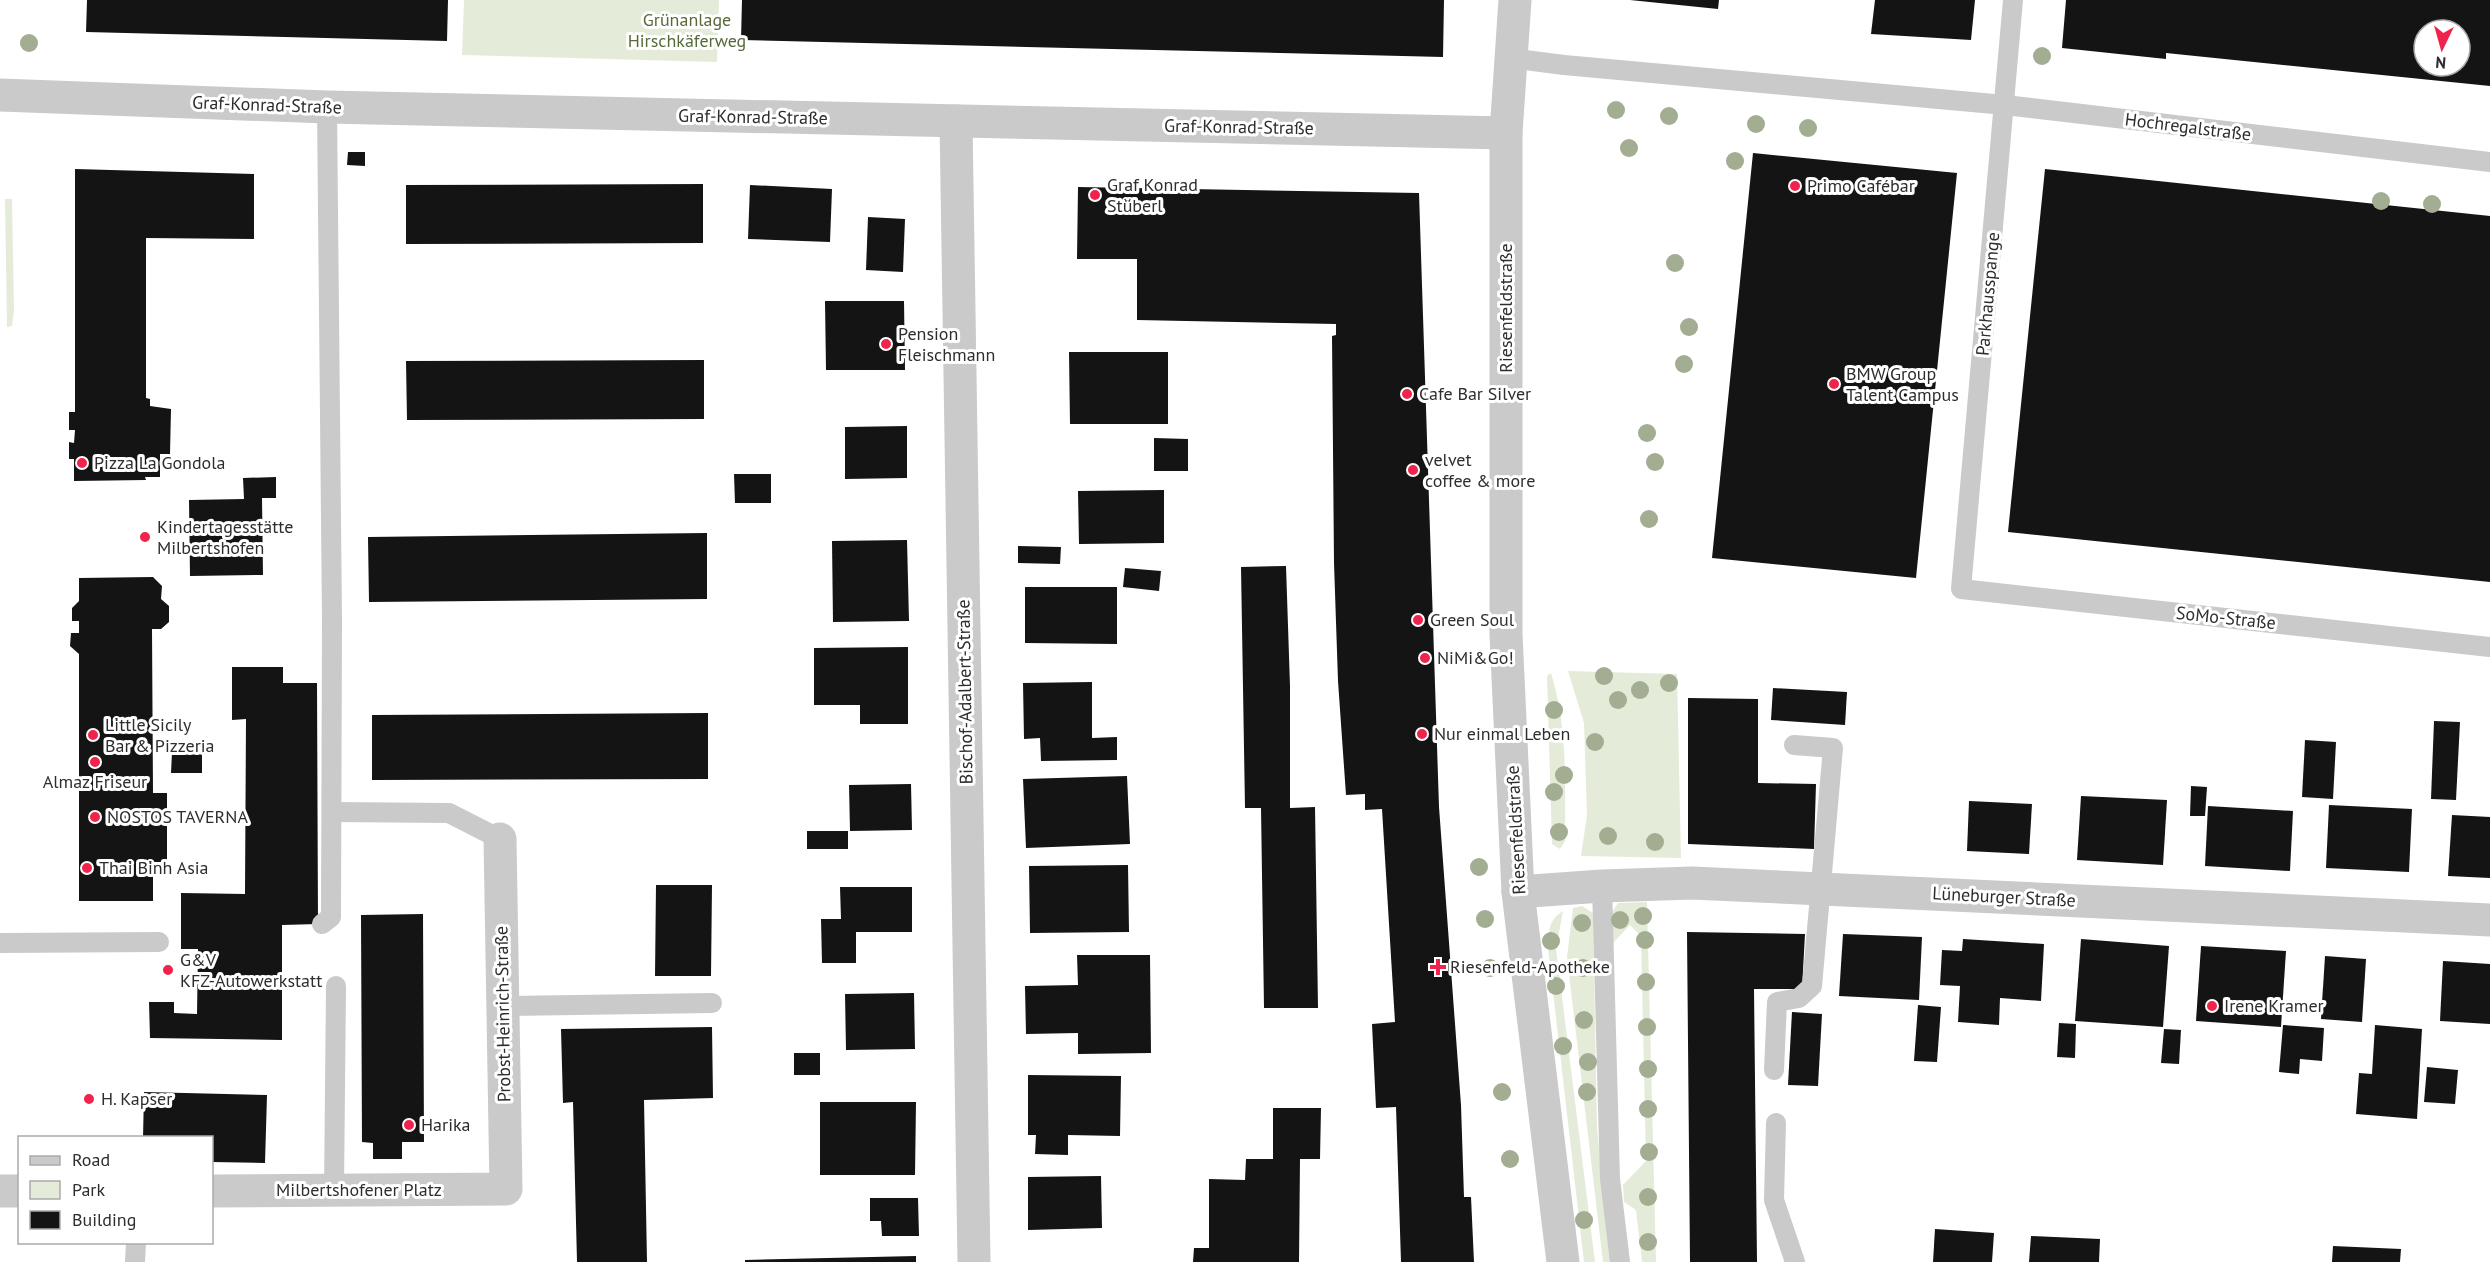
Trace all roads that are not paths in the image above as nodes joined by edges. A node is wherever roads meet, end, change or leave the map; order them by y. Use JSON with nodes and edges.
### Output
{"nodes":[{"id":1,"x":1515,"y":0,"type":"edge"},
{"id":2,"x":2013,"y":0,"type":"edge"},
{"id":3,"x":1510,"y":58,"type":"junction"},
{"id":4,"x":0,"y":95,"type":"edge"},
{"id":5,"x":2005,"y":105,"type":"junction"},
{"id":6,"x":327,"y":108,"type":"junction"},
{"id":7,"x":956,"y":121,"type":"junction"},
{"id":8,"x":1506,"y":133,"type":"junction"},
{"id":9,"x":2490,"y":162,"type":"edge"},
{"id":10,"x":1961,"y":589,"type":"joint"},
{"id":11,"x":2490,"y":647,"type":"edge"},
{"id":12,"x":1794,"y":745,"type":"dead end"},
{"id":13,"x":332,"y":812,"type":"junction"},
{"id":14,"x":500,"y":839,"type":"joint"},
{"id":15,"x":1602,"y":886,"type":"junction"},
{"id":16,"x":1820,"y":889,"type":"junction"},
{"id":17,"x":1518,"y":892,"type":"junction"},
{"id":18,"x":2490,"y":920,"type":"edge"},
{"id":19,"x":322,"y":924,"type":"dead end"},
{"id":20,"x":159,"y":942,"type":"dead end"},
{"id":21,"x":0,"y":943,"type":"edge"},
{"id":22,"x":336,"y":986,"type":"dead end"},
{"id":23,"x":712,"y":1003,"type":"dead end"},
{"id":24,"x":503,"y":1006,"type":"junction"},
{"id":25,"x":1774,"y":1070,"type":"dead end"},
{"id":26,"x":1776,"y":1123,"type":"dead end"},
{"id":27,"x":506,"y":1189,"type":"joint"},
{"id":28,"x":334,"y":1190,"type":"junction"},
{"id":29,"x":0,"y":1191,"type":"edge"},
{"id":30,"x":18,"y":1191,"type":"edge"},
{"id":31,"x":213,"y":1191,"type":"edge"},
{"id":32,"x":136,"y":1244,"type":"edge"},
{"id":33,"x":135,"y":1262,"type":"edge"},
{"id":34,"x":974,"y":1262,"type":"edge"},
{"id":35,"x":1563,"y":1262,"type":"edge"},
{"id":36,"x":1620,"y":1262,"type":"edge"},
{"id":37,"x":1795,"y":1262,"type":"edge"}],
"edges":[{"from":1,"to":3,"type":"street","name":"Riesenfeldstraße"},
{"from":2,"to":5,"type":"lane","name":"Parkhausspange"},
{"from":3,"to":5,"type":"lane","name":"Hochregalstraße"},
{"from":3,"to":8,"type":"street","name":"Riesenfeldstraße"},
{"from":4,"to":6,"type":"street","name":"Graf-Konrad-Straße"},
{"from":5,"to":9,"type":"lane","name":"Hochregalstraße"},
{"from":5,"to":10,"type":"lane","name":"Parkhausspange"},
{"from":6,"to":7,"type":"street","name":"Graf-Konrad-Straße"},
{"from":6,"to":13,"type":"lane"},
{"from":7,"to":8,"type":"street","name":"Graf-Konrad-Straße"},
{"from":7,"to":34,"type":"street","name":"Bischof-Adalbert-Straße"},
{"from":8,"to":17,"type":"street","name":"Riesenfeldstraße"},
{"from":10,"to":11,"type":"lane","name":"SoMo-Straße"},
{"from":12,"to":16,"type":"lane"},
{"from":13,"to":14,"type":"lane"},
{"from":13,"to":19,"type":"lane"},
{"from":14,"to":24,"type":"street","name":"Probst-Heinrich-Straße"},
{"from":15,"to":16,"type":"street","name":"Lüneburger Straße"},
{"from":15,"to":17,"type":"street","name":"Lüneburger Straße"},
{"from":15,"to":36,"type":"lane"},
{"from":16,"to":18,"type":"street","name":"Lüneburger Straße"},
{"from":16,"to":25,"type":"lane"},
{"from":17,"to":35,"type":"street","name":"Riesenfeldstraße"},
{"from":20,"to":21,"type":"lane"},
{"from":22,"to":28,"type":"lane"},
{"from":23,"to":24,"type":"lane"},
{"from":24,"to":27,"type":"street","name":"Probst-Heinrich-Straße"},
{"from":26,"to":37,"type":"lane"},
{"from":27,"to":28,"type":"street","name":"Milbertshofener Platz"},
{"from":28,"to":31,"type":"street","name":"Milbertshofener Platz"},
{"from":29,"to":30,"type":"street"},
{"from":32,"to":33,"type":"lane"}]}
